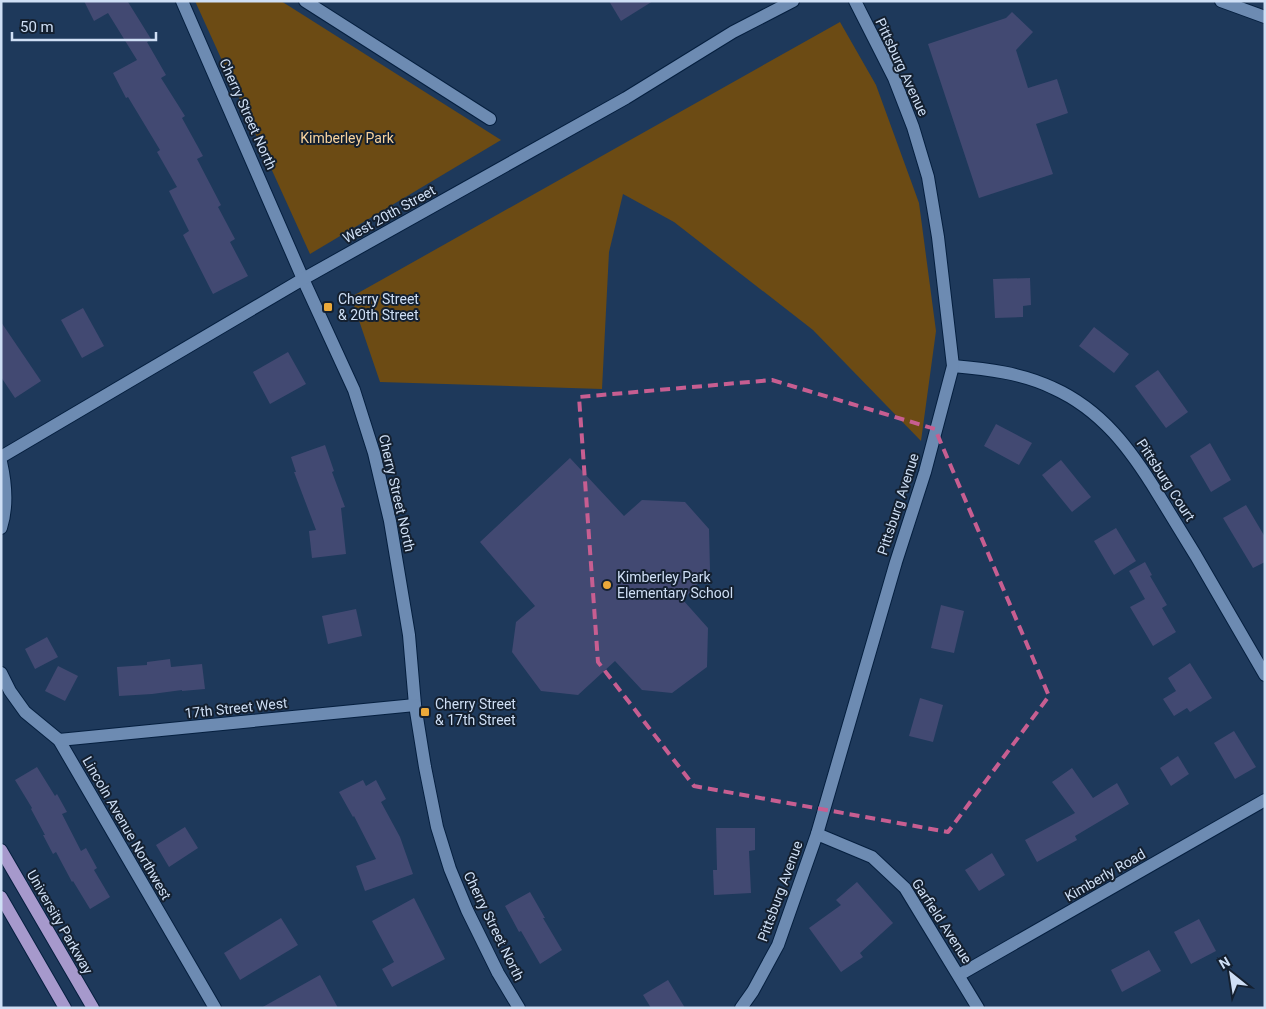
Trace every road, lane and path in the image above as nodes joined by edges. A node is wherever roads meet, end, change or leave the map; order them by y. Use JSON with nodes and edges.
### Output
{"nodes":[{"id":1,"x":182,"y":1,"type":"edge"},
{"id":2,"x":305,"y":1,"type":"edge"},
{"id":3,"x":793,"y":1,"type":"edge"},
{"id":4,"x":855,"y":1,"type":"edge"},
{"id":5,"x":1222,"y":1,"type":"edge"},
{"id":6,"x":1265,"y":17,"type":"edge"},
{"id":7,"x":490,"y":118,"type":"dead end"},
{"id":8,"x":303,"y":279,"type":"junction"},
{"id":9,"x":953,"y":366,"type":"junction"},
{"id":10,"x":1,"y":457,"type":"edge"},
{"id":11,"x":1,"y":462,"type":"edge"},
{"id":12,"x":1,"y":528,"type":"edge"},
{"id":13,"x":1,"y":673,"type":"edge"},
{"id":14,"x":1265,"y":674,"type":"edge"},
{"id":15,"x":415,"y":705,"type":"junction"},
{"id":16,"x":59,"y":740,"type":"junction"},
{"id":17,"x":1265,"y":800,"type":"edge"},
{"id":18,"x":817,"y":834,"type":"junction"},
{"id":19,"x":1,"y":850,"type":"edge"},
{"id":20,"x":1,"y":898,"type":"edge"},
{"id":21,"x":959,"y":976,"type":"junction"},
{"id":22,"x":65,"y":1008,"type":"edge"},
{"id":23,"x":93,"y":1008,"type":"edge"},
{"id":24,"x":215,"y":1008,"type":"edge"},
{"id":25,"x":519,"y":1008,"type":"edge"},
{"id":26,"x":741,"y":1008,"type":"edge"},
{"id":27,"x":978,"y":1008,"type":"edge"}],
"edges":[{"from":1,"to":8,"type":"street","name":"Cherry Street North"},
{"from":2,"to":7,"type":"street"},
{"from":3,"to":8,"type":"street","name":"West 20th Street"},
{"from":4,"to":9,"type":"street","name":"Pittsburg Avenue"},
{"from":5,"to":6,"type":"street"},
{"from":8,"to":10,"type":"street","name":"West 20th Street"},
{"from":8,"to":15,"type":"street","name":"Cherry Street North"},
{"from":9,"to":14,"type":"street","name":"Pittsburg Court"},
{"from":9,"to":18,"type":"street","name":"Pittsburg Avenue"},
{"from":11,"to":12,"type":"street"},
{"from":13,"to":16,"type":"street","name":"Lincoln Avenue Northwest"},
{"from":15,"to":16,"type":"street","name":"17th Street West"},
{"from":15,"to":25,"type":"street","name":"Cherry Street North"},
{"from":16,"to":24,"type":"street","name":"Lincoln Avenue Northwest"},
{"from":17,"to":21,"type":"street","name":"Kimberly Road"},
{"from":18,"to":21,"type":"street","name":"Garfield Avenue"},
{"from":18,"to":26,"type":"street","name":"Pittsburg Avenue"},
{"from":19,"to":23,"type":"main road","name":"University Parkway"},
{"from":20,"to":22,"type":"main road"},
{"from":21,"to":27,"type":"street","name":"Garfield Avenue"}]}
